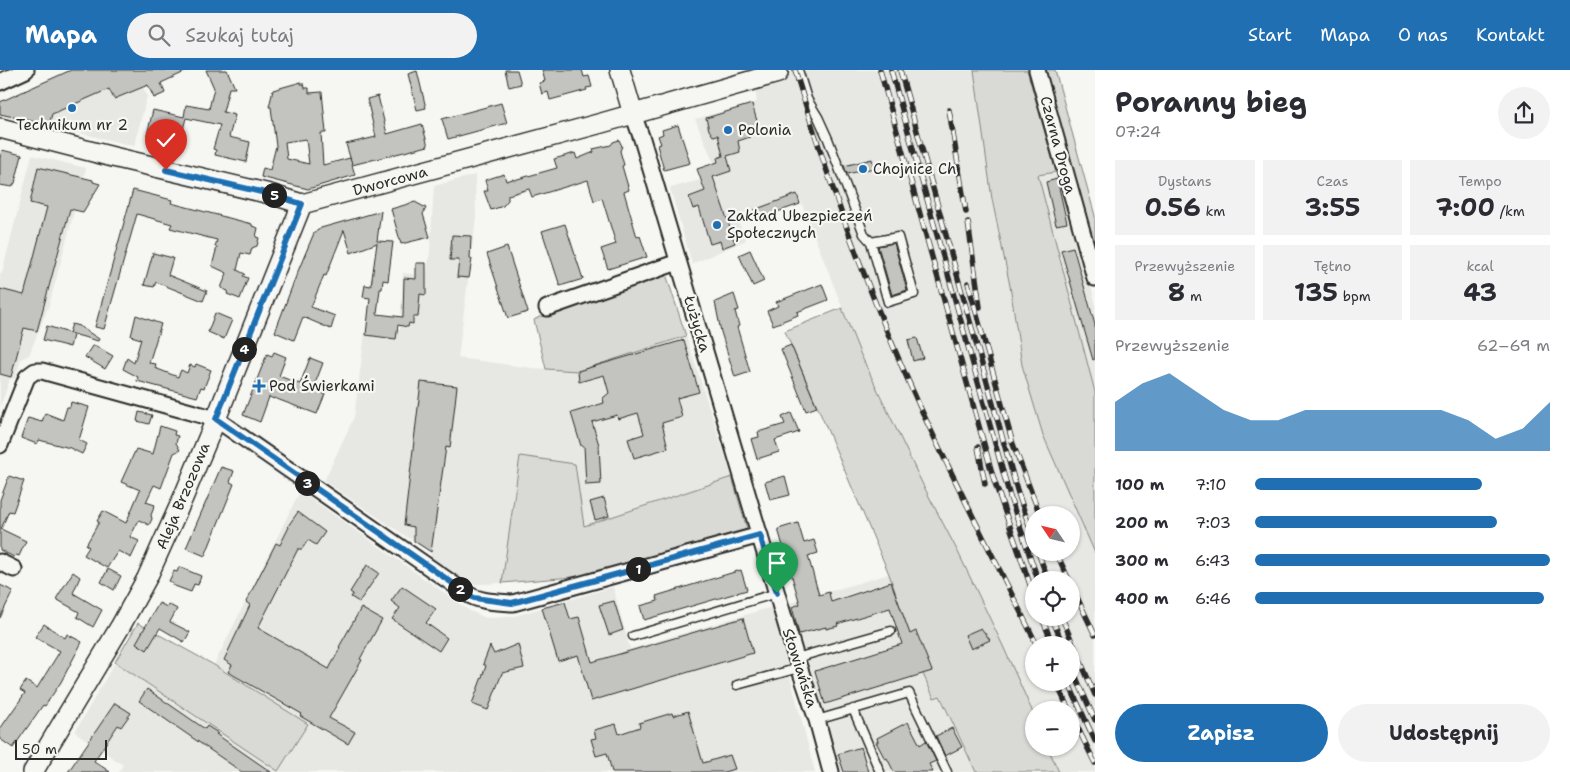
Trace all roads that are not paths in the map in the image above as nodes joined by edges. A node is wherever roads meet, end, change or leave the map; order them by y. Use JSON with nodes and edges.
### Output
{"nodes":[{"id":1,"x":26,"y":70,"type":"edge"},
{"id":2,"x":620,"y":70,"type":"edge"},
{"id":3,"x":798,"y":70,"type":"edge"},
{"id":4,"x":1037,"y":70,"type":"edge"},
{"id":5,"x":778,"y":73,"type":"dead end"},
{"id":6,"x":0,"y":82,"type":"edge"},
{"id":7,"x":633,"y":114,"type":"junction"},
{"id":8,"x":0,"y":128,"type":"edge"},
{"id":9,"x":302,"y":204,"type":"junction"},
{"id":10,"x":871,"y":242,"type":"junction"},
{"id":11,"x":678,"y":262,"type":"junction"},
{"id":12,"x":1095,"y":278,"type":"edge"},
{"id":13,"x":548,"y":308,"type":"dead end"},
{"id":14,"x":216,"y":419,"type":"junction"},
{"id":15,"x":0,"y":445,"type":"edge"},
{"id":16,"x":760,"y":535,"type":"junction"},
{"id":17,"x":0,"y":562,"type":"edge"},
{"id":18,"x":14,"y":569,"type":"dead end"},
{"id":19,"x":777,"y":593,"type":"junction"},
{"id":20,"x":891,"y":631,"type":"dead end"},
{"id":21,"x":633,"y":636,"type":"dead end"},
{"id":22,"x":798,"y":663,"type":"junction"},
{"id":23,"x":737,"y":685,"type":"dead end"},
{"id":24,"x":853,"y":709,"type":"junction"},
{"id":25,"x":817,"y":720,"type":"junction"},
{"id":26,"x":32,"y":772,"type":"edge"},
{"id":27,"x":831,"y":772,"type":"edge"},
{"id":28,"x":880,"y":772,"type":"edge"},
{"id":29,"x":947,"y":772,"type":"edge"}],
"edges":[{"from":1,"to":6,"type":"street"},
{"from":2,"to":7,"type":"street"},
{"from":3,"to":10,"type":"lane"},
{"from":4,"to":12,"type":"street","name":"Czarna Droga"},
{"from":5,"to":7,"type":"street","name":"Dworcowa"},
{"from":7,"to":9,"type":"street","name":"Dworcowa"},
{"from":7,"to":11,"type":"street","name":"Łużycka"},
{"from":8,"to":9,"type":"street"},
{"from":9,"to":14,"type":"street","name":"Aleja Brzozowa"},
{"from":10,"to":10,"type":"lane"},
{"from":11,"to":13,"type":"street"},
{"from":11,"to":16,"type":"street","name":"Łużycka"},
{"from":14,"to":15,"type":"street"},
{"from":14,"to":16,"type":"street"},
{"from":14,"to":26,"type":"street","name":"Aleja Brzozowa"},
{"from":16,"to":19,"type":"street","name":"Słowiańska"},
{"from":17,"to":18,"type":"street"},
{"from":19,"to":21,"type":"lane"},
{"from":19,"to":22,"type":"street","name":"Słowiańska"},
{"from":20,"to":22,"type":"lane"},
{"from":22,"to":23,"type":"lane"},
{"from":22,"to":25,"type":"street","name":"Słowiańska"},
{"from":24,"to":25,"type":"lane"},
{"from":24,"to":28,"type":"lane"},
{"from":24,"to":29,"type":"lane"},
{"from":25,"to":27,"type":"street","name":"Słowiańska"}]}
